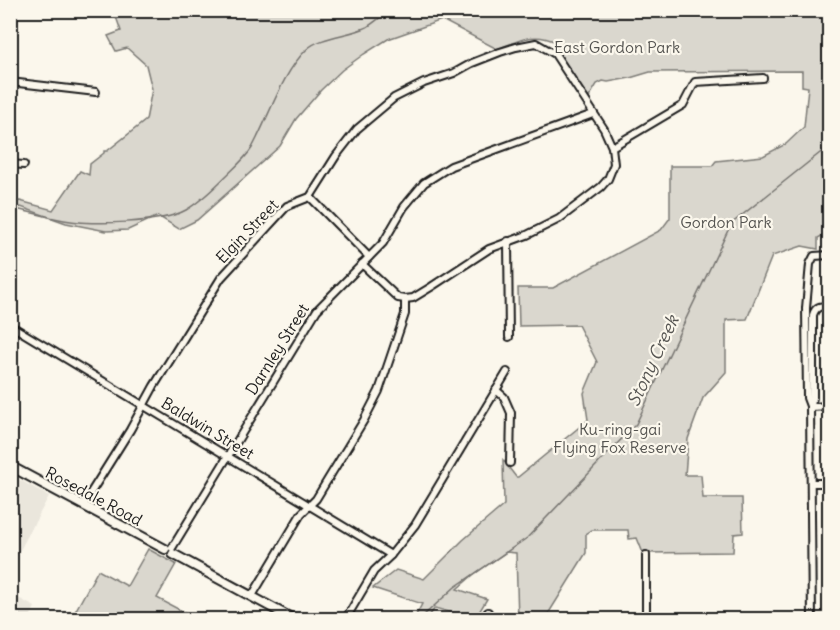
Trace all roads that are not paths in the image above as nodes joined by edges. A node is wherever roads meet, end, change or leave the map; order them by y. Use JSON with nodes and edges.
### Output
{"nodes":[{"id":1,"x":763,"y":78,"type":"dead end"},
{"id":2,"x":10,"y":82,"type":"edge"},
{"id":3,"x":96,"y":92,"type":"dead end"},
{"id":4,"x":593,"y":114,"type":"junction"},
{"id":5,"x":612,"y":147,"type":"junction"},
{"id":6,"x":10,"y":164,"type":"edge"},
{"id":7,"x":24,"y":165,"type":"dead end"},
{"id":8,"x":310,"y":197,"type":"junction"},
{"id":9,"x":508,"y":241,"type":"junction"},
{"id":10,"x":830,"y":255,"type":"edge"},
{"id":11,"x":369,"y":257,"type":"junction"},
{"id":12,"x":362,"y":264,"type":"junction"},
{"id":13,"x":405,"y":299,"type":"junction"},
{"id":14,"x":830,"y":306,"type":"edge"},
{"id":15,"x":10,"y":325,"type":"edge"},
{"id":16,"x":509,"y":337,"type":"dead end"},
{"id":17,"x":507,"y":372,"type":"dead end"},
{"id":18,"x":496,"y":390,"type":"junction"},
{"id":19,"x":144,"y":405,"type":"junction"},
{"id":20,"x":830,"y":406,"type":"edge"},
{"id":21,"x":810,"y":407,"type":"junction"},
{"id":22,"x":227,"y":455,"type":"junction"},
{"id":23,"x":510,"y":462,"type":"dead end"},
{"id":24,"x":10,"y":466,"type":"edge"},
{"id":25,"x":811,"y":483,"type":"junction"},
{"id":26,"x":830,"y":483,"type":"edge"},
{"id":27,"x":83,"y":505,"type":"junction"},
{"id":28,"x":309,"y":505,"type":"junction"},
{"id":29,"x":170,"y":550,"type":"junction"},
{"id":30,"x":391,"y":555,"type":"junction"},
{"id":31,"x":646,"y":555,"type":"dead end"},
{"id":32,"x":252,"y":596,"type":"junction"},
{"id":33,"x":488,"y":612,"type":"dead end"},
{"id":34,"x":295,"y":620,"type":"edge"},
{"id":35,"x":345,"y":620,"type":"edge"},
{"id":36,"x":483,"y":620,"type":"edge"},
{"id":37,"x":646,"y":620,"type":"edge"},
{"id":38,"x":813,"y":620,"type":"edge"}],
"edges":[{"from":1,"to":5,"type":"street"},
{"from":2,"to":3,"type":"street"},
{"from":4,"to":5,"type":"street"},
{"from":4,"to":8,"type":"street"},
{"from":4,"to":11,"type":"street","name":"Darnley Street"},
{"from":5,"to":9,"type":"street"},
{"from":6,"to":7,"type":"street"},
{"from":8,"to":11,"type":"street"},
{"from":8,"to":19,"type":"street","name":"Elgin Street"},
{"from":9,"to":13,"type":"street"},
{"from":9,"to":16,"type":"street"},
{"from":10,"to":21,"type":"street"},
{"from":11,"to":12,"type":"street","name":"Darnley Street"},
{"from":12,"to":13,"type":"street"},
{"from":12,"to":22,"type":"street","name":"Darnley Street"},
{"from":13,"to":28,"type":"street"},
{"from":14,"to":21,"type":"street"},
{"from":15,"to":19,"type":"street","name":"Baldwin Street"},
{"from":17,"to":18,"type":"street"},
{"from":18,"to":23,"type":"street"},
{"from":18,"to":30,"type":"street"},
{"from":19,"to":22,"type":"street","name":"Baldwin Street"},
{"from":19,"to":27,"type":"street","name":"Elgin Street"},
{"from":20,"to":21,"type":"street"},
{"from":21,"to":25,"type":"street"},
{"from":22,"to":28,"type":"street","name":"Baldwin Street"},
{"from":22,"to":29,"type":"street","name":"Darnley Street"},
{"from":24,"to":27,"type":"street","name":"Rosedale Road"},
{"from":25,"to":26,"type":"street"},
{"from":25,"to":38,"type":"street"},
{"from":27,"to":29,"type":"street","name":"Rosedale Road"},
{"from":28,"to":30,"type":"street","name":"Baldwin Street"},
{"from":28,"to":32,"type":"street"},
{"from":29,"to":32,"type":"street","name":"Rosedale Road"},
{"from":30,"to":35,"type":"street"},
{"from":31,"to":37,"type":"street"},
{"from":32,"to":34,"type":"street","name":"Rosedale Road"},
{"from":33,"to":36,"type":"street"}]}
